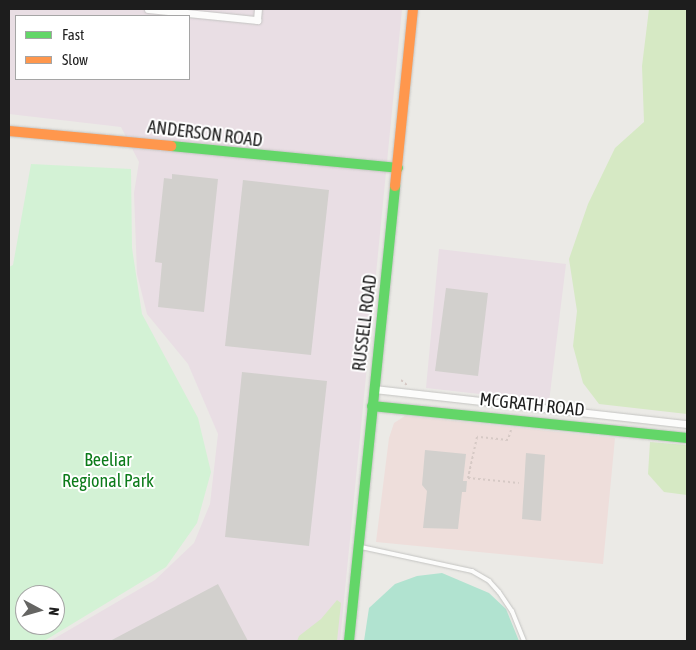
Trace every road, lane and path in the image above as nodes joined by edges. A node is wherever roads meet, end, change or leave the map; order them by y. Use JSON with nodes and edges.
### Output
{"nodes":[{"id":1,"x":148,"y":9,"type":"edge"},
{"id":2,"x":258,"y":9,"type":"edge"},
{"id":3,"x":413,"y":9,"type":"edge"},
{"id":4,"x":9,"y":131,"type":"edge"},
{"id":5,"x":398,"y":168,"type":"junction"},
{"id":6,"x":374,"y":389,"type":"junction"},
{"id":7,"x":372,"y":406,"type":"junction"},
{"id":8,"x":687,"y":424,"type":"edge"},
{"id":9,"x":509,"y":425,"type":"dead end"},
{"id":10,"x":687,"y":438,"type":"edge"},
{"id":11,"x":519,"y":483,"type":"dead end"},
{"id":12,"x":359,"y":547,"type":"junction"},
{"id":13,"x":349,"y":641,"type":"edge"},
{"id":14,"x":524,"y":641,"type":"edge"}],
"edges":[{"from":1,"to":2,"type":"street"},
{"from":3,"to":5,"type":"street","name":"RUSSELL ROAD"},
{"from":4,"to":5,"type":"street","name":"ANDERSON ROAD"},
{"from":5,"to":6,"type":"street","name":"RUSSELL ROAD"},
{"from":6,"to":7,"type":"street","name":"RUSSELL ROAD"},
{"from":6,"to":8,"type":"street","name":"MCGRATH ROAD"},
{"from":7,"to":10,"type":"street","name":"MCGRATH ROAD"},
{"from":7,"to":12,"type":"street","name":"RUSSELL ROAD"},
{"from":9,"to":11,"type":"path"},
{"from":12,"to":13,"type":"street","name":"RUSSELL ROAD"},
{"from":12,"to":14,"type":"lane"}]}
